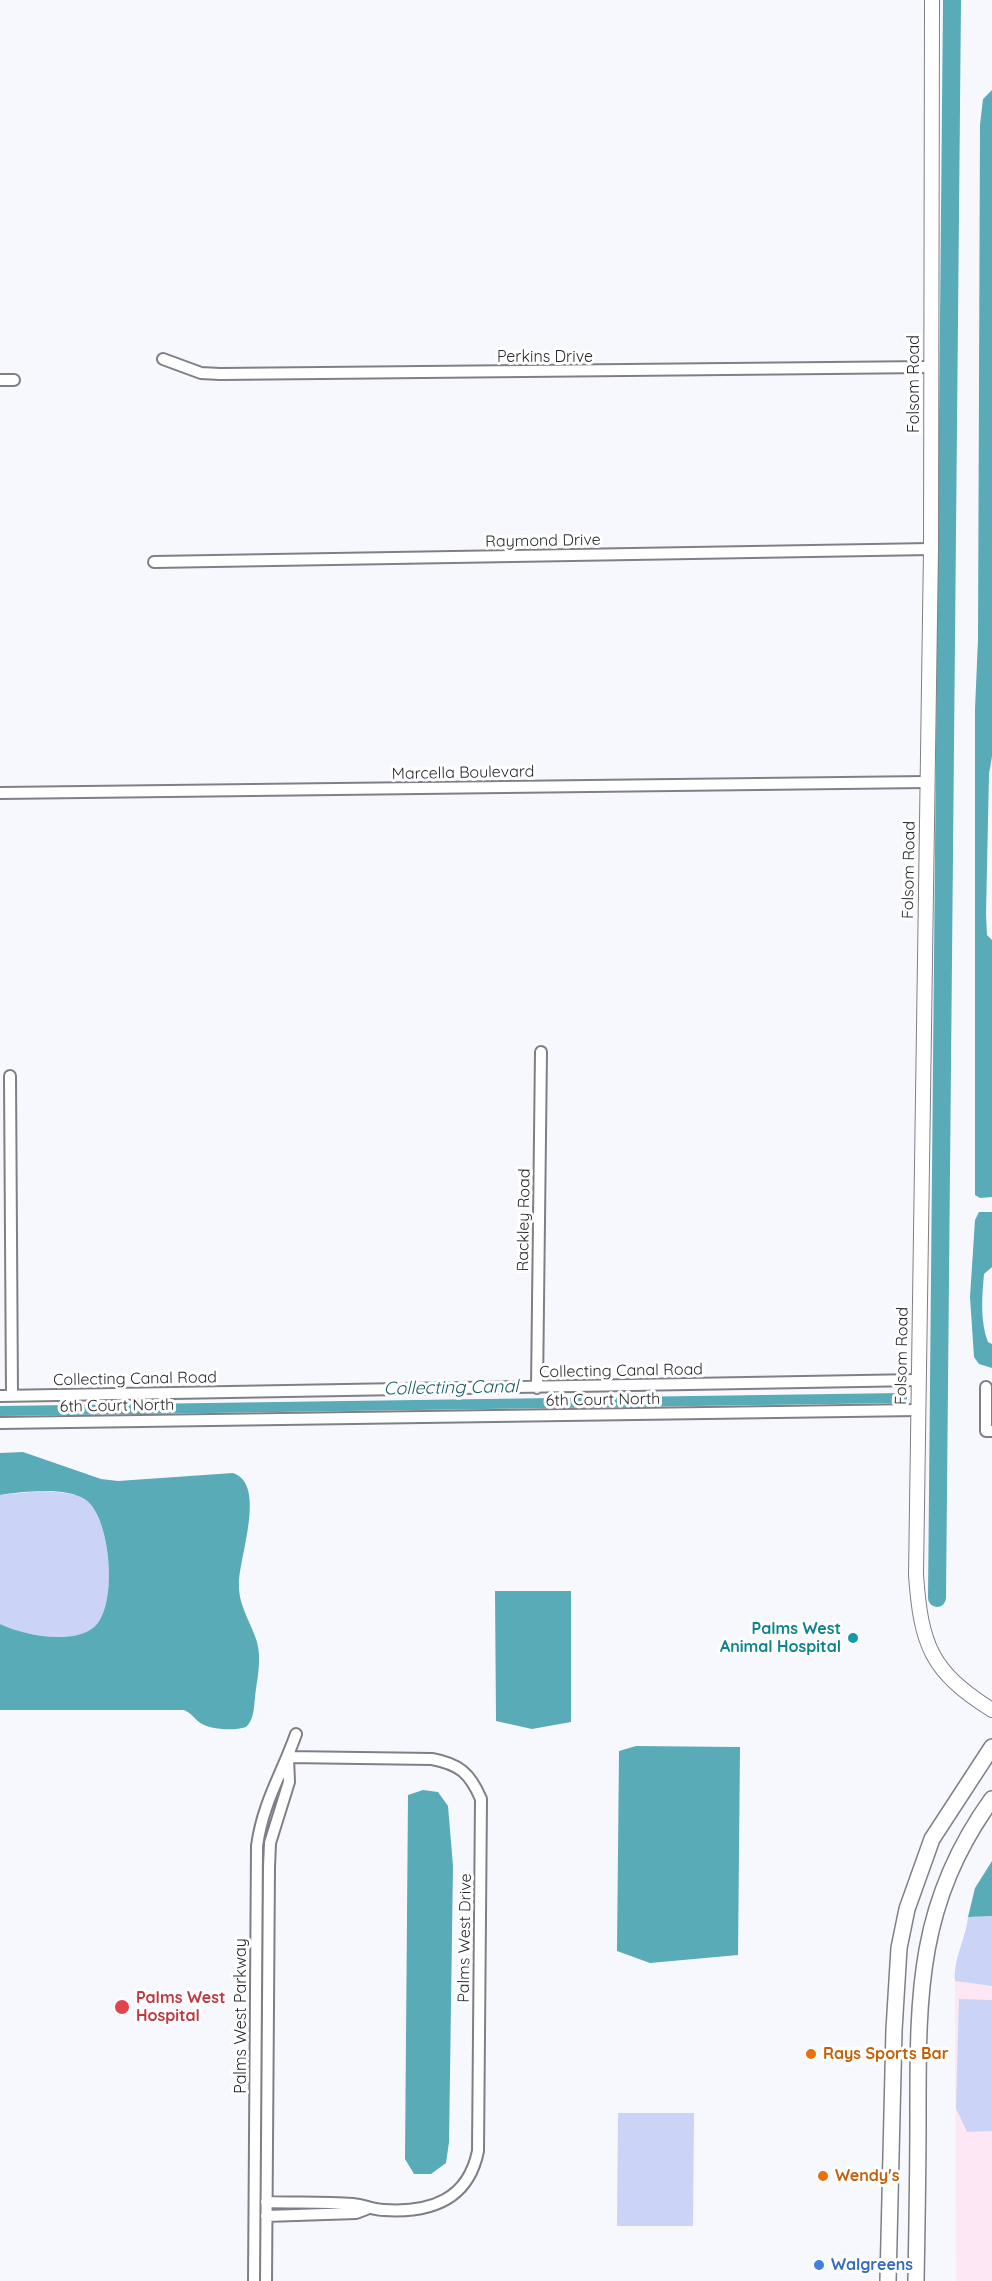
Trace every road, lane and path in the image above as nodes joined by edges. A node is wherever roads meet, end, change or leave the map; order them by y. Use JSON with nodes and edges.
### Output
{"nodes":[{"id":1,"x":932,"y":0,"type":"edge"},
{"id":2,"x":163,"y":359,"type":"dead end"},
{"id":3,"x":930,"y":367,"type":"junction"},
{"id":4,"x":0,"y":380,"type":"edge"},
{"id":5,"x":14,"y":380,"type":"dead end"},
{"id":6,"x":931,"y":549,"type":"junction"},
{"id":7,"x":154,"y":562,"type":"dead end"},
{"id":8,"x":926,"y":782,"type":"junction"},
{"id":9,"x":0,"y":793,"type":"edge"},
{"id":10,"x":541,"y":1052,"type":"dead end"},
{"id":11,"x":10,"y":1076,"type":"dead end"},
{"id":12,"x":918,"y":1380,"type":"junction"},
{"id":13,"x":537,"y":1388,"type":"junction"},
{"id":14,"x":986,"y":1388,"type":"dead end"},
{"id":15,"x":0,"y":1396,"type":"edge"},
{"id":16,"x":12,"y":1396,"type":"junction"},
{"id":17,"x":918,"y":1410,"type":"junction"},
{"id":18,"x":0,"y":1423,"type":"edge"},
{"id":19,"x":992,"y":1431,"type":"edge"},
{"id":20,"x":992,"y":1710,"type":"edge"},
{"id":21,"x":296,"y":1734,"type":"dead end"},
{"id":22,"x":992,"y":1747,"type":"edge"},
{"id":23,"x":288,"y":1757,"type":"junction"},
{"id":24,"x":992,"y":1799,"type":"edge"},
{"id":25,"x":266,"y":2202,"type":"junction"},
{"id":26,"x":369,"y":2208,"type":"junction"},
{"id":27,"x":266,"y":2216,"type":"junction"},
{"id":28,"x":254,"y":2281,"type":"edge"},
{"id":29,"x":266,"y":2281,"type":"edge"},
{"id":30,"x":888,"y":2281,"type":"edge"},
{"id":31,"x":916,"y":2281,"type":"edge"}],
"edges":[{"from":1,"to":3,"type":"street","name":"Folsom Road"},
{"from":2,"to":3,"type":"street","name":"Perkins Drive"},
{"from":3,"to":6,"type":"street","name":"Folsom Road"},
{"from":4,"to":5,"type":"street"},
{"from":6,"to":7,"type":"street","name":"Raymond Drive"},
{"from":6,"to":8,"type":"street","name":"Folsom Road"},
{"from":8,"to":9,"type":"street","name":"Marcella Boulevard"},
{"from":8,"to":12,"type":"street","name":"Folsom Road"},
{"from":10,"to":13,"type":"street","name":"Rackley Road"},
{"from":11,"to":16,"type":"street"},
{"from":12,"to":13,"type":"street","name":"Collecting Canal Road"},
{"from":12,"to":17,"type":"street","name":"Folsom Road"},
{"from":13,"to":16,"type":"street","name":"Collecting Canal Road"},
{"from":14,"to":19,"type":"street"},
{"from":15,"to":16,"type":"street","name":"Collecting Canal Road"},
{"from":17,"to":18,"type":"street","name":"6th Court North"},
{"from":17,"to":20,"type":"street","name":"Folsom Road"},
{"from":21,"to":23,"type":"street","name":"Palms West Parkway"},
{"from":22,"to":30,"type":"main road"},
{"from":23,"to":25,"type":"street","name":"Palms West Parkway"},
{"from":23,"to":26,"type":"street","name":"Palms West Drive"},
{"from":23,"to":28,"type":"street","name":"Palms West Parkway"},
{"from":24,"to":31,"type":"main road"},
{"from":25,"to":26,"type":"street","name":"Palms West Drive"},
{"from":25,"to":27,"type":"street","name":"Palms West Parkway"},
{"from":26,"to":27,"type":"street","name":"Palms West Drive"},
{"from":27,"to":29,"type":"street","name":"Palms West Parkway"}]}
